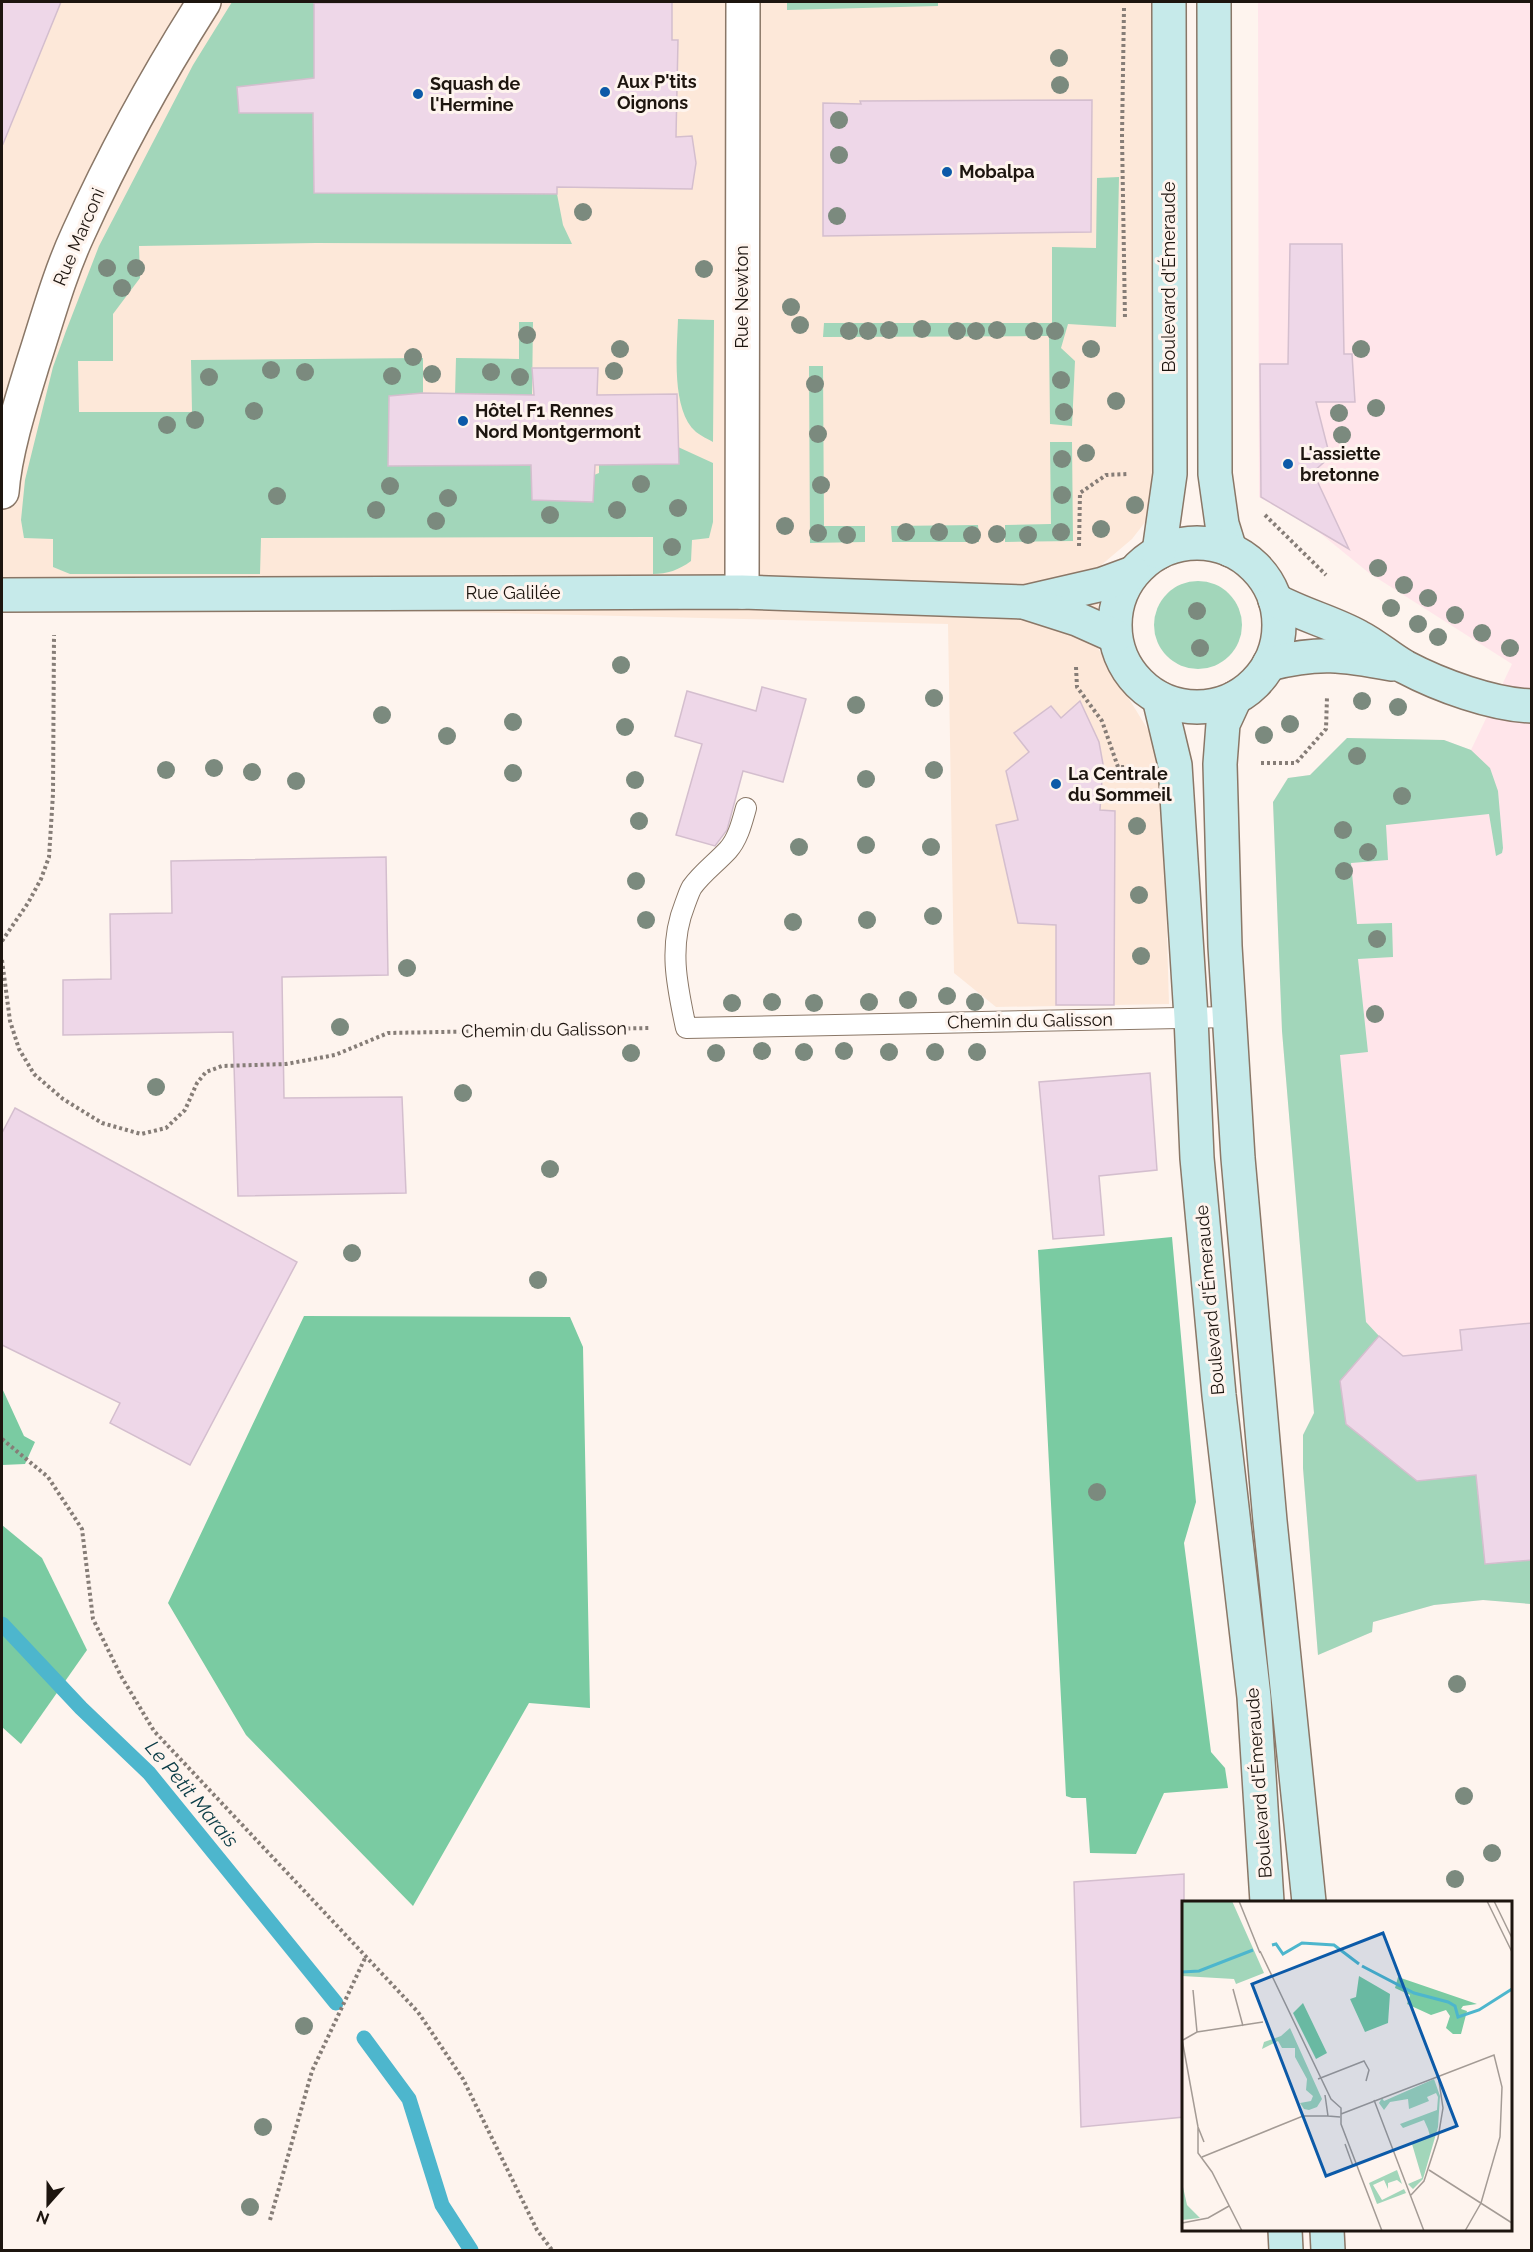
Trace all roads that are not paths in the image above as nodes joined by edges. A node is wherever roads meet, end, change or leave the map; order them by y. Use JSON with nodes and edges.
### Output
{"nodes":[{"id":1,"x":204,"y":2,"type":"edge"},
{"id":2,"x":743,"y":2,"type":"edge"},
{"id":3,"x":1169,"y":2,"type":"edge"},
{"id":4,"x":1214,"y":2,"type":"edge"},
{"id":5,"x":2,"y":492,"type":"edge"},
{"id":6,"x":1230,"y":550,"type":"junction"},
{"id":7,"x":1159,"y":552,"type":"junction"},
{"id":8,"x":1133,"y":573,"type":"junction"},
{"id":9,"x":742,"y":592,"type":"junction"},
{"id":10,"x":2,"y":595,"type":"edge"},
{"id":11,"x":1275,"y":600,"type":"junction"},
{"id":12,"x":1025,"y":602,"type":"junction"},
{"id":13,"x":1115,"y":636,"type":"junction"},
{"id":14,"x":1269,"y":664,"type":"junction"},
{"id":15,"x":1406,"y":667,"type":"junction"},
{"id":16,"x":1159,"y":698,"type":"junction"},
{"id":17,"x":1235,"y":698,"type":"junction"},
{"id":18,"x":1532,"y":706,"type":"edge"},
{"id":19,"x":746,"y":808,"type":"dead end"},
{"id":20,"x":1191,"y":1017,"type":"junction"},
{"id":21,"x":1230,"y":1017,"type":"junction"},
{"id":22,"x":1267,"y":1901,"type":"edge"},
{"id":23,"x":1309,"y":1901,"type":"edge"},
{"id":24,"x":1285,"y":2231,"type":"edge"},
{"id":25,"x":1327,"y":2231,"type":"edge"},
{"id":26,"x":1286,"y":2250,"type":"edge"},
{"id":27,"x":1328,"y":2250,"type":"edge"}],
"edges":[{"from":1,"to":5,"type":"street","name":"Rue Marconi"},
{"from":2,"to":9,"type":"street","name":"Rue Newton"},
{"from":3,"to":7,"type":"main road","name":"Boulevard d'Émeraude"},
{"from":4,"to":6,"type":"main road"},
{"from":6,"to":7,"type":"main road"},
{"from":6,"to":11,"type":"main road"},
{"from":7,"to":8,"type":"main road"},
{"from":8,"to":12,"type":"main road","name":"Rue Galilée"},
{"from":8,"to":13,"type":"main road"},
{"from":9,"to":10,"type":"main road","name":"Rue Galilée"},
{"from":9,"to":12,"type":"main road","name":"Rue Galilée"},
{"from":11,"to":14,"type":"main road"},
{"from":11,"to":15,"type":"main road"},
{"from":12,"to":13,"type":"main road","name":"Rue Galilée"},
{"from":13,"to":16,"type":"main road"},
{"from":14,"to":15,"type":"main road"},
{"from":14,"to":17,"type":"main road"},
{"from":15,"to":18,"type":"main road"},
{"from":16,"to":17,"type":"main road"},
{"from":16,"to":20,"type":"main road","name":"Boulevard d'Émeraude"},
{"from":17,"to":21,"type":"main road"},
{"from":19,"to":20,"type":"lane","name":"Chemin du Galisson"},
{"from":20,"to":21,"type":"lane","name":"Chemin du Galisson"},
{"from":20,"to":22,"type":"main road","name":"Boulevard d'Émeraude"},
{"from":21,"to":23,"type":"main road"},
{"from":24,"to":26,"type":"main road"},
{"from":25,"to":27,"type":"main road"}]}
